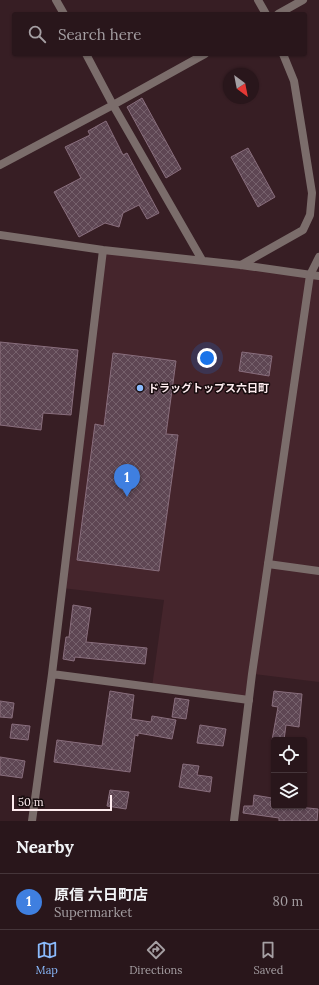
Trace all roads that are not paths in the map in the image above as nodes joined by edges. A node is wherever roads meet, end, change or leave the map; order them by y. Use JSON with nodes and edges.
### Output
{"nodes":[{"id":1,"x":56,"y":0,"type":"edge"},
{"id":2,"x":258,"y":0,"type":"edge"},
{"id":3,"x":303,"y":0,"type":"edge"},
{"id":4,"x":63,"y":12,"type":"edge"},
{"id":5,"x":265,"y":12,"type":"edge"},
{"id":6,"x":282,"y":12,"type":"edge"},
{"id":7,"x":87,"y":56,"type":"edge"},
{"id":8,"x":201,"y":56,"type":"edge"},
{"id":9,"x":284,"y":56,"type":"edge"},
{"id":10,"x":113,"y":105,"type":"junction"},
{"id":11,"x":0,"y":165,"type":"edge"},
{"id":12,"x":0,"y":235,"type":"edge"},
{"id":13,"x":103,"y":250,"type":"junction"},
{"id":14,"x":319,"y":257,"type":"edge"},
{"id":15,"x":202,"y":260,"type":"junction"},
{"id":16,"x":241,"y":265,"type":"junction"},
{"id":17,"x":310,"y":275,"type":"junction"},
{"id":18,"x":319,"y":276,"type":"edge"},
{"id":19,"x":268,"y":564,"type":"junction"},
{"id":20,"x":319,"y":571,"type":"edge"},
{"id":21,"x":52,"y":674,"type":"junction"},
{"id":22,"x":249,"y":700,"type":"junction"},
{"id":23,"x":32,"y":821,"type":"edge"},
{"id":24,"x":234,"y":821,"type":"edge"}],
"edges":[{"from":1,"to":4,"type":"street"},
{"from":2,"to":5,"type":"street"},
{"from":3,"to":6,"type":"street"},
{"from":7,"to":10,"type":"street"},
{"from":8,"to":10,"type":"street"},
{"from":9,"to":16,"type":"street"},
{"from":10,"to":11,"type":"street"},
{"from":10,"to":15,"type":"street"},
{"from":12,"to":13,"type":"street"},
{"from":13,"to":15,"type":"street"},
{"from":13,"to":21,"type":"street"},
{"from":14,"to":17,"type":"street"},
{"from":15,"to":16,"type":"street"},
{"from":16,"to":17,"type":"street"},
{"from":17,"to":18,"type":"street"},
{"from":17,"to":19,"type":"street"},
{"from":19,"to":20,"type":"street"},
{"from":19,"to":22,"type":"street"},
{"from":21,"to":22,"type":"street"},
{"from":21,"to":23,"type":"street"},
{"from":22,"to":24,"type":"street"}]}
